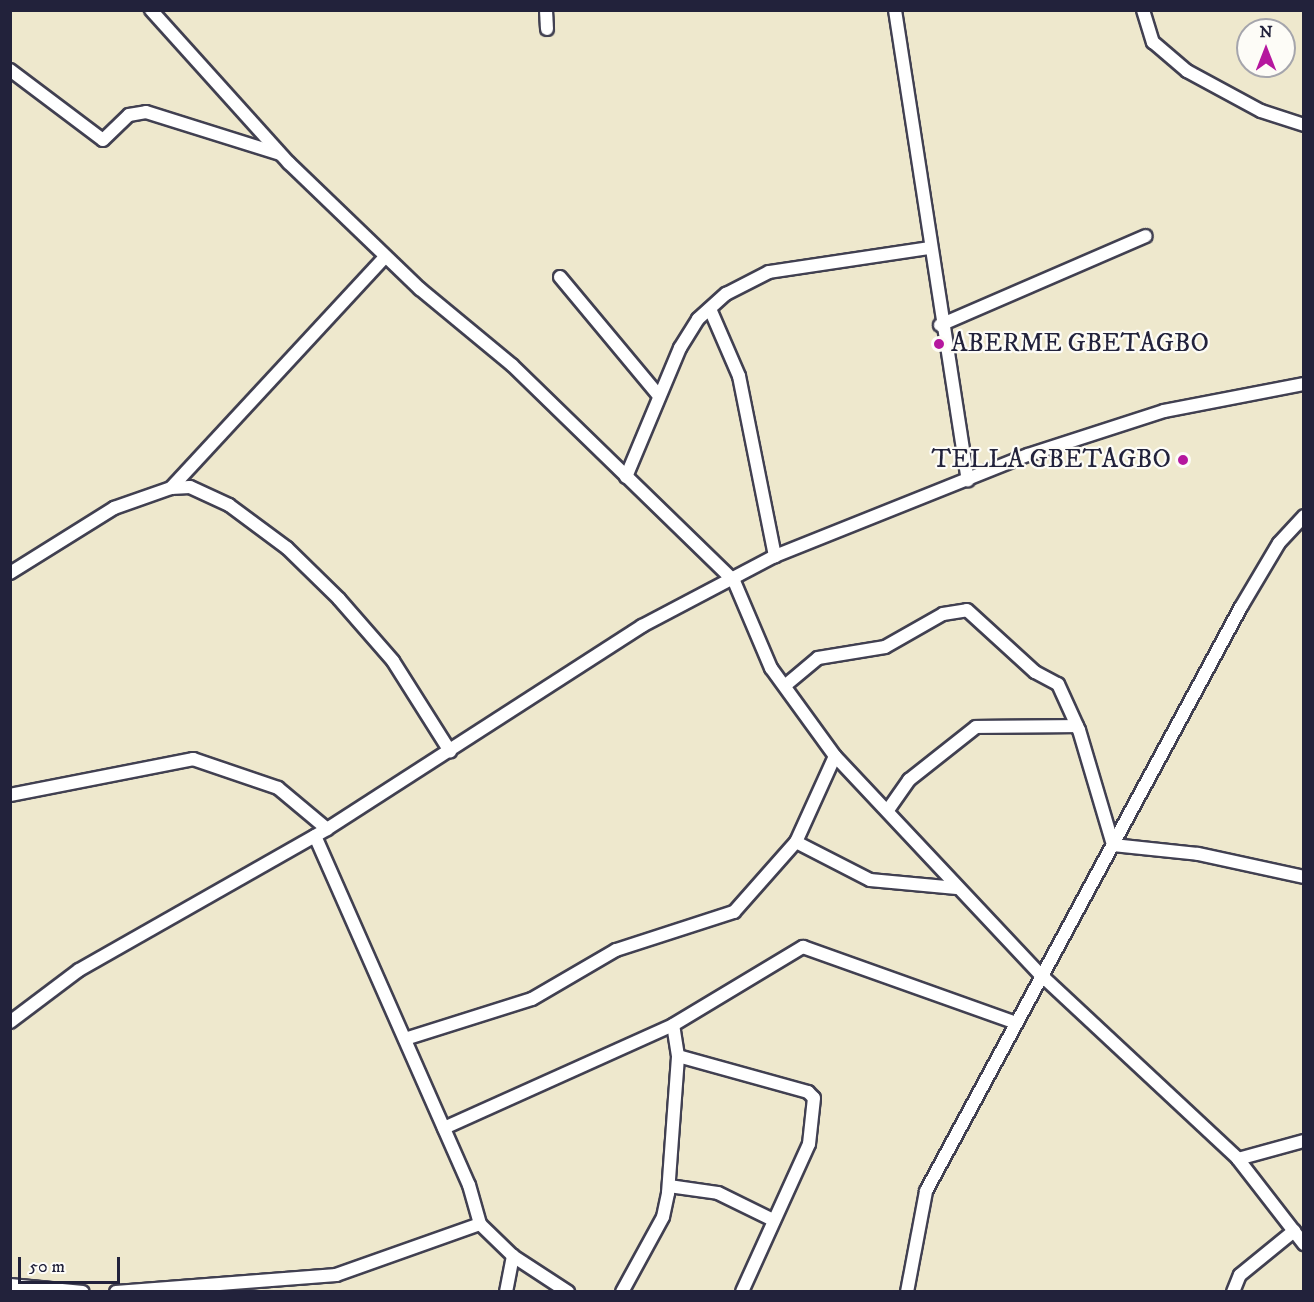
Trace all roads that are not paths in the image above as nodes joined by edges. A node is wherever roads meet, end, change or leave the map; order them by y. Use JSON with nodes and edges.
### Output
{"nodes":[{"id":1,"x":151,"y":10,"type":"edge"},
{"id":2,"x":546,"y":10,"type":"edge"},
{"id":3,"x":896,"y":10,"type":"edge"},
{"id":4,"x":1143,"y":10,"type":"edge"},
{"id":5,"x":547,"y":29,"type":"dead end"},
{"id":6,"x":10,"y":70,"type":"edge"},
{"id":7,"x":1304,"y":125,"type":"edge"},
{"id":8,"x":281,"y":154,"type":"junction"},
{"id":9,"x":1146,"y":236,"type":"dead end"},
{"id":10,"x":929,"y":248,"type":"junction"},
{"id":11,"x":386,"y":257,"type":"junction"},
{"id":12,"x":560,"y":276,"type":"dead end"},
{"id":13,"x":710,"y":309,"type":"junction"},
{"id":14,"x":940,"y":325,"type":"junction"},
{"id":15,"x":1304,"y":384,"type":"edge"},
{"id":16,"x":659,"y":396,"type":"junction"},
{"id":17,"x":626,"y":477,"type":"junction"},
{"id":18,"x":968,"y":480,"type":"junction"},
{"id":19,"x":171,"y":488,"type":"junction"},
{"id":20,"x":1304,"y":516,"type":"edge"},
{"id":21,"x":774,"y":556,"type":"junction"},
{"id":22,"x":10,"y":573,"type":"edge"},
{"id":23,"x":734,"y":581,"type":"junction"},
{"id":24,"x":787,"y":684,"type":"junction"},
{"id":25,"x":1077,"y":726,"type":"junction"},
{"id":26,"x":450,"y":751,"type":"junction"},
{"id":27,"x":835,"y":756,"type":"junction"},
{"id":28,"x":10,"y":795,"type":"edge"},
{"id":29,"x":888,"y":810,"type":"junction"},
{"id":30,"x":327,"y":829,"type":"junction"},
{"id":31,"x":315,"y":836,"type":"junction"},
{"id":32,"x":796,"y":842,"type":"junction"},
{"id":33,"x":1113,"y":844,"type":"junction"},
{"id":34,"x":1304,"y":877,"type":"edge"},
{"id":35,"x":957,"y":888,"type":"junction"},
{"id":36,"x":1041,"y":975,"type":"junction"},
{"id":37,"x":10,"y":1022,"type":"edge"},
{"id":38,"x":1016,"y":1023,"type":"junction"},
{"id":39,"x":672,"y":1025,"type":"junction"},
{"id":40,"x":405,"y":1039,"type":"junction"},
{"id":41,"x":678,"y":1056,"type":"junction"},
{"id":42,"x":444,"y":1128,"type":"junction"},
{"id":43,"x":1304,"y":1141,"type":"edge"},
{"id":44,"x":1238,"y":1159,"type":"junction"},
{"id":45,"x":669,"y":1186,"type":"junction"},
{"id":46,"x":773,"y":1220,"type":"junction"},
{"id":47,"x":480,"y":1224,"type":"junction"},
{"id":48,"x":1294,"y":1231,"type":"junction"},
{"id":49,"x":1304,"y":1244,"type":"edge"},
{"id":50,"x":513,"y":1256,"type":"junction"},
{"id":51,"x":10,"y":1285,"type":"edge"},
{"id":52,"x":262,"y":1288,"type":"edge"},
{"id":53,"x":163,"y":1291,"type":"edge"},
{"id":54,"x":83,"y":1292,"type":"edge"},
{"id":55,"x":116,"y":1292,"type":"edge"},
{"id":56,"x":506,"y":1292,"type":"edge"},
{"id":57,"x":568,"y":1292,"type":"edge"},
{"id":58,"x":622,"y":1292,"type":"edge"},
{"id":59,"x":742,"y":1292,"type":"edge"},
{"id":60,"x":908,"y":1292,"type":"edge"},
{"id":61,"x":1233,"y":1292,"type":"edge"}],
"edges":[{"from":1,"to":8,"type":"street"},
{"from":2,"to":5,"type":"street"},
{"from":3,"to":10,"type":"street"},
{"from":4,"to":7,"type":"street"},
{"from":6,"to":8,"type":"street"},
{"from":8,"to":11,"type":"street"},
{"from":9,"to":14,"type":"street"},
{"from":10,"to":13,"type":"street"},
{"from":10,"to":14,"type":"street"},
{"from":11,"to":17,"type":"street"},
{"from":11,"to":19,"type":"street"},
{"from":12,"to":16,"type":"street"},
{"from":13,"to":16,"type":"street"},
{"from":13,"to":21,"type":"street"},
{"from":14,"to":18,"type":"street"},
{"from":15,"to":18,"type":"street"},
{"from":16,"to":17,"type":"street"},
{"from":17,"to":23,"type":"street"},
{"from":18,"to":21,"type":"street"},
{"from":19,"to":22,"type":"street"},
{"from":19,"to":26,"type":"street"},
{"from":20,"to":33,"type":"street"},
{"from":21,"to":23,"type":"street"},
{"from":23,"to":24,"type":"street"},
{"from":23,"to":26,"type":"street"},
{"from":24,"to":25,"type":"street"},
{"from":24,"to":27,"type":"street"},
{"from":25,"to":29,"type":"street"},
{"from":25,"to":33,"type":"street"},
{"from":26,"to":30,"type":"street"},
{"from":27,"to":29,"type":"street"},
{"from":27,"to":32,"type":"street"},
{"from":28,"to":30,"type":"street"},
{"from":29,"to":35,"type":"street"},
{"from":30,"to":31,"type":"street"},
{"from":31,"to":37,"type":"street"},
{"from":31,"to":40,"type":"street"},
{"from":32,"to":35,"type":"street"},
{"from":32,"to":40,"type":"street"},
{"from":33,"to":34,"type":"street"},
{"from":33,"to":36,"type":"street"},
{"from":35,"to":36,"type":"street"},
{"from":36,"to":38,"type":"street"},
{"from":36,"to":44,"type":"street"},
{"from":38,"to":39,"type":"street"},
{"from":38,"to":60,"type":"street"},
{"from":39,"to":41,"type":"street"},
{"from":39,"to":42,"type":"street"},
{"from":40,"to":42,"type":"street"},
{"from":41,"to":45,"type":"street"},
{"from":41,"to":46,"type":"street"},
{"from":42,"to":47,"type":"street"},
{"from":43,"to":44,"type":"street"},
{"from":44,"to":48,"type":"street"},
{"from":45,"to":46,"type":"street"},
{"from":45,"to":58,"type":"street"},
{"from":46,"to":59,"type":"street"},
{"from":47,"to":50,"type":"street"},
{"from":47,"to":52,"type":"street"},
{"from":48,"to":49,"type":"street"},
{"from":48,"to":61,"type":"street"},
{"from":50,"to":56,"type":"street"},
{"from":50,"to":57,"type":"street"},
{"from":51,"to":54,"type":"street"},
{"from":52,"to":53,"type":"street"},
{"from":53,"to":55,"type":"street"}]}
